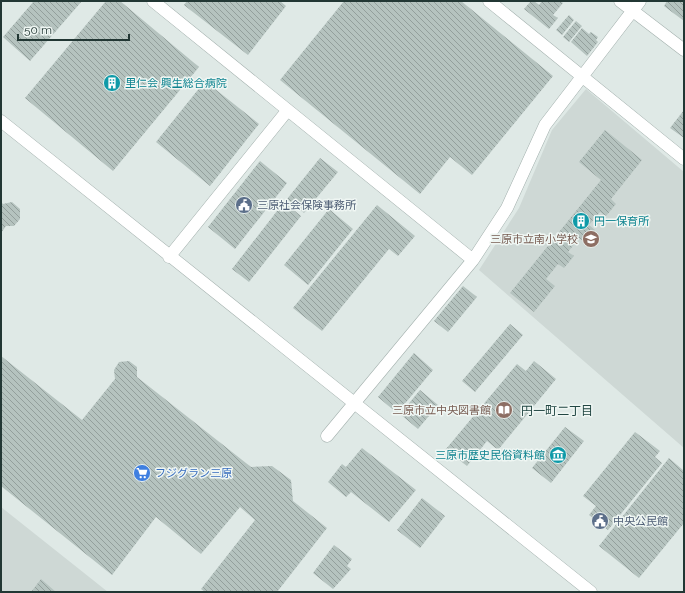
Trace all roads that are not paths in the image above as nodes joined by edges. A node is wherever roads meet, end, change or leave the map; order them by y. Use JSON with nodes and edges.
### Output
{"nodes":[{"id":1,"x":153,"y":1,"type":"edge"},
{"id":2,"x":489,"y":1,"type":"edge"},
{"id":3,"x":620,"y":1,"type":"edge"},
{"id":4,"x":637,"y":6,"type":"edge"},
{"id":5,"x":684,"y":50,"type":"edge"},
{"id":6,"x":583,"y":77,"type":"junction"},
{"id":7,"x":287,"y":111,"type":"junction"},
{"id":8,"x":1,"y":121,"type":"edge"},
{"id":9,"x":684,"y":160,"type":"edge"},
{"id":10,"x":170,"y":257,"type":"junction"},
{"id":11,"x":473,"y":260,"type":"junction"},
{"id":12,"x":354,"y":402,"type":"junction"},
{"id":13,"x":328,"y":436,"type":"dead end"},
{"id":14,"x":591,"y":592,"type":"edge"}],
"edges":[{"from":1,"to":7,"type":"street"},
{"from":2,"to":6,"type":"street"},
{"from":3,"to":4,"type":"street"},
{"from":4,"to":5,"type":"street"},
{"from":4,"to":6,"type":"street"},
{"from":6,"to":9,"type":"street"},
{"from":6,"to":11,"type":"street"},
{"from":7,"to":10,"type":"street"},
{"from":7,"to":11,"type":"street"},
{"from":8,"to":10,"type":"street"},
{"from":10,"to":12,"type":"street"},
{"from":11,"to":12,"type":"street"},
{"from":12,"to":13,"type":"street"},
{"from":12,"to":14,"type":"street"}]}
